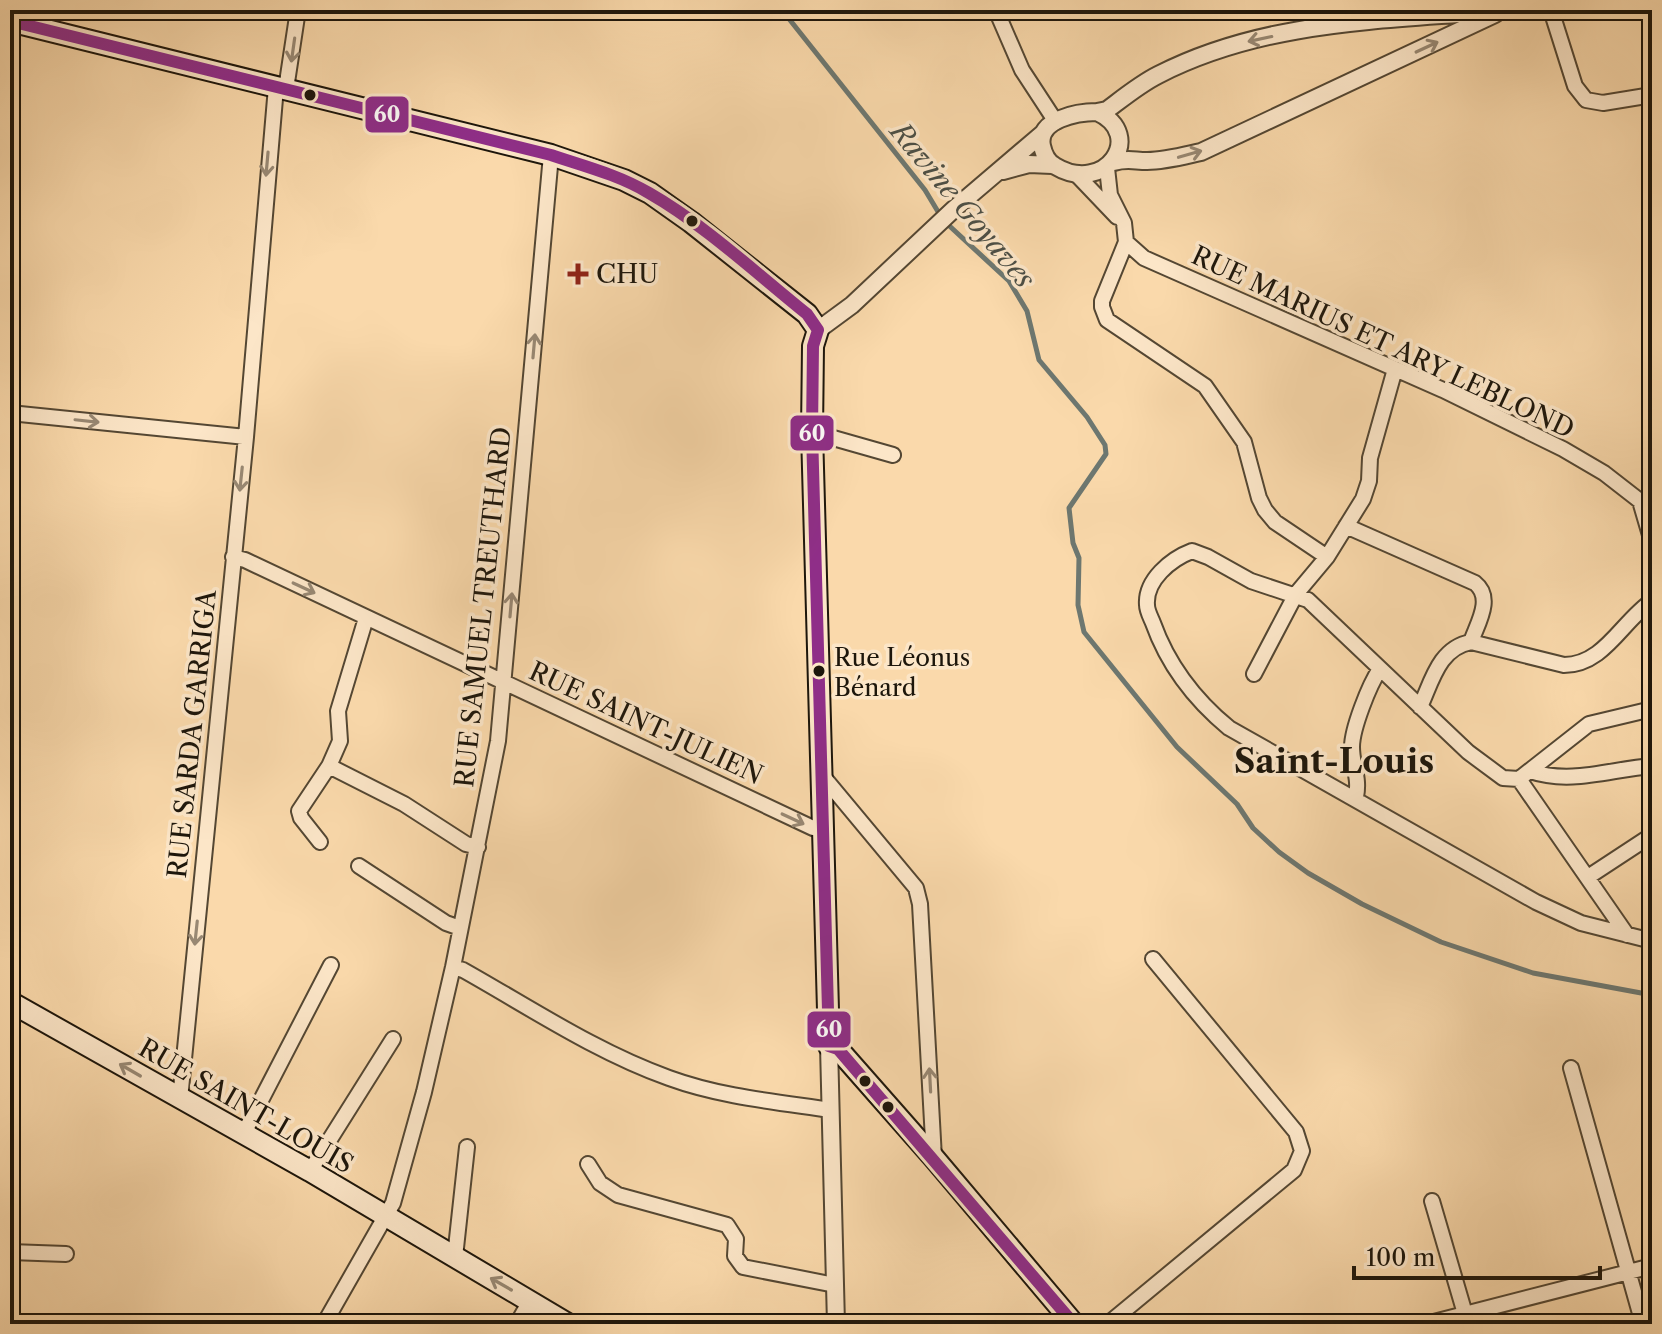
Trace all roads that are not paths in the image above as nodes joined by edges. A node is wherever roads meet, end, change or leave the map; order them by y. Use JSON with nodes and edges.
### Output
{"nodes":[{"id":1,"x":298,"y":10,"type":"edge"},
{"id":2,"x":997,"y":10,"type":"edge"},
{"id":3,"x":1505,"y":10,"type":"edge"},
{"id":4,"x":1551,"y":10,"type":"edge"},
{"id":5,"x":1413,"y":13,"type":"edge"},
{"id":6,"x":10,"y":21,"type":"edge"},
{"id":7,"x":281,"y":88,"type":"junction"},
{"id":8,"x":1652,"y":95,"type":"edge"},
{"id":9,"x":1097,"y":112,"type":"junction"},
{"id":10,"x":1056,"y":122,"type":"junction"},
{"id":11,"x":1042,"y":134,"type":"junction"},
{"id":12,"x":551,"y":155,"type":"junction"},
{"id":13,"x":1052,"y":165,"type":"junction"},
{"id":14,"x":1110,"y":165,"type":"junction"},
{"id":15,"x":997,"y":172,"type":"junction"},
{"id":16,"x":1076,"y":174,"type":"junction"},
{"id":17,"x":1124,"y":223,"type":"junction"},
{"id":18,"x":1126,"y":242,"type":"junction"},
{"id":19,"x":818,"y":330,"type":"junction"},
{"id":20,"x":1395,"y":369,"type":"junction"},
{"id":21,"x":10,"y":413,"type":"edge"},
{"id":22,"x":812,"y":432,"type":"junction"},
{"id":23,"x":246,"y":437,"type":"junction"},
{"id":24,"x":893,"y":455,"type":"dead end"},
{"id":25,"x":1646,"y":501,"type":"edge"},
{"id":26,"x":1346,"y":526,"type":"junction"},
{"id":27,"x":1652,"y":542,"type":"edge"},
{"id":28,"x":233,"y":557,"type":"junction"},
{"id":29,"x":1327,"y":557,"type":"junction"},
{"id":30,"x":1296,"y":594,"type":"junction"},
{"id":31,"x":1652,"y":601,"type":"edge"},
{"id":32,"x":366,"y":618,"type":"junction"},
{"id":33,"x":1471,"y":642,"type":"junction"},
{"id":34,"x":1380,"y":669,"type":"junction"},
{"id":35,"x":1254,"y":674,"type":"dead end"},
{"id":36,"x":504,"y":682,"type":"junction"},
{"id":37,"x":1420,"y":707,"type":"junction"},
{"id":38,"x":1652,"y":709,"type":"edge"},
{"id":39,"x":329,"y":766,"type":"junction"},
{"id":40,"x":1652,"y":766,"type":"edge"},
{"id":41,"x":821,"y":774,"type":"junction"},
{"id":42,"x":1525,"y":775,"type":"junction"},
{"id":43,"x":1356,"y":797,"type":"junction"},
{"id":44,"x":822,"y":828,"type":"junction"},
{"id":45,"x":1652,"y":835,"type":"edge"},
{"id":46,"x":320,"y":842,"type":"dead end"},
{"id":47,"x":478,"y":847,"type":"junction"},
{"id":48,"x":359,"y":866,"type":"dead end"},
{"id":49,"x":1588,"y":877,"type":"junction"},
{"id":50,"x":460,"y":928,"type":"junction"},
{"id":51,"x":1627,"y":935,"type":"junction"},
{"id":52,"x":1652,"y":941,"type":"edge"},
{"id":53,"x":1153,"y":959,"type":"dead end"},
{"id":54,"x":331,"y":965,"type":"dead end"},
{"id":55,"x":453,"y":967,"type":"junction"},
{"id":56,"x":10,"y":1002,"type":"edge"},
{"id":57,"x":393,"y":1039,"type":"dead end"},
{"id":58,"x":829,"y":1046,"type":"junction"},
{"id":59,"x":1571,"y":1068,"type":"dead end"},
{"id":60,"x":180,"y":1099,"type":"junction"},
{"id":61,"x":831,"y":1110,"type":"junction"},
{"id":62,"x":244,"y":1133,"type":"junction"},
{"id":63,"x":467,"y":1147,"type":"dead end"},
{"id":64,"x":934,"y":1158,"type":"junction"},
{"id":65,"x":588,"y":1164,"type":"dead end"},
{"id":66,"x":310,"y":1171,"type":"junction"},
{"id":67,"x":1432,"y":1201,"type":"dead end"},
{"id":68,"x":386,"y":1217,"type":"junction"},
{"id":69,"x":10,"y":1252,"type":"edge"},
{"id":70,"x":66,"y":1254,"type":"dead end"},
{"id":71,"x":455,"y":1257,"type":"junction"},
{"id":72,"x":1652,"y":1266,"type":"edge"},
{"id":73,"x":1628,"y":1272,"type":"junction"},
{"id":74,"x":835,"y":1285,"type":"junction"},
{"id":75,"x":530,"y":1301,"type":"junction"},
{"id":76,"x":1466,"y":1319,"type":"edge"},
{"id":77,"x":324,"y":1324,"type":"edge"},
{"id":78,"x":517,"y":1324,"type":"edge"},
{"id":79,"x":568,"y":1324,"type":"edge"},
{"id":80,"x":836,"y":1324,"type":"edge"},
{"id":81,"x":1074,"y":1324,"type":"edge"},
{"id":82,"x":1108,"y":1324,"type":"edge"},
{"id":83,"x":1426,"y":1324,"type":"edge"},
{"id":84,"x":1643,"y":1324,"type":"edge"}],
"edges":[{"from":1,"to":7,"type":"street","name":"RUE SARDA GARRIGA","one_way":true},
{"from":2,"to":10,"type":"street"},
{"from":3,"to":5,"type":"street"},
{"from":14,"to":3,"type":"street","one_way":true},
{"from":4,"to":8,"type":"street"},
{"from":5,"to":9,"type":"street","one_way":true},
{"from":6,"to":7,"type":"main road"},
{"from":7,"to":12,"type":"main road"},
{"from":7,"to":23,"type":"street","name":"RUE SARDA GARRIGA","one_way":true},
{"from":9,"to":10,"type":"street"},
{"from":9,"to":14,"type":"street"},
{"from":10,"to":11,"type":"street"},
{"from":11,"to":13,"type":"street"},
{"from":11,"to":15,"type":"street"},
{"from":12,"to":19,"type":"main road"},
{"from":36,"to":12,"type":"street","name":"RUE SAMUEL TREUTHARD","one_way":true},
{"from":13,"to":15,"type":"street"},
{"from":13,"to":16,"type":"street"},
{"from":14,"to":16,"type":"street"},
{"from":14,"to":17,"type":"street"},
{"from":15,"to":19,"type":"street"},
{"from":16,"to":17,"type":"street"},
{"from":17,"to":18,"type":"street"},
{"from":18,"to":20,"type":"street","name":"RUE MARIUS ET ARY LEBLOND"},
{"from":18,"to":29,"type":"street"},
{"from":19,"to":22,"type":"main road"},
{"from":20,"to":25,"type":"street","name":"RUE MARIUS ET ARY LEBLOND"},
{"from":20,"to":26,"type":"street"},
{"from":21,"to":23,"type":"street","one_way":true},
{"from":22,"to":24,"type":"street"},
{"from":22,"to":41,"type":"main road"},
{"from":23,"to":28,"type":"street","name":"RUE SARDA GARRIGA","one_way":true},
{"from":25,"to":27,"type":"street","name":"RUE MARIUS ET ARY LEBLOND"},
{"from":26,"to":29,"type":"street"},
{"from":26,"to":33,"type":"street"},
{"from":28,"to":32,"type":"street","name":"RUE SAINT-JULIEN","one_way":true},
{"from":28,"to":60,"type":"street","name":"RUE SARDA GARRIGA","one_way":true},
{"from":29,"to":30,"type":"street"},
{"from":30,"to":34,"type":"street"},
{"from":30,"to":35,"type":"street"},
{"from":30,"to":43,"type":"street"},
{"from":31,"to":33,"type":"street"},
{"from":32,"to":36,"type":"street","name":"RUE SAINT-JULIEN"},
{"from":32,"to":39,"type":"street"},
{"from":33,"to":37,"type":"street"},
{"from":34,"to":37,"type":"street"},
{"from":34,"to":43,"type":"street"},
{"from":36,"to":44,"type":"street","name":"RUE SAINT-JULIEN","one_way":true},
{"from":36,"to":47,"type":"street","name":"RUE SAMUEL TREUTHARD"},
{"from":37,"to":42,"type":"street"},
{"from":38,"to":42,"type":"street"},
{"from":39,"to":46,"type":"street"},
{"from":39,"to":47,"type":"street"},
{"from":40,"to":42,"type":"street"},
{"from":41,"to":44,"type":"main road"},
{"from":64,"to":41,"type":"street","one_way":true},
{"from":42,"to":49,"type":"street"},
{"from":43,"to":51,"type":"street"},
{"from":44,"to":58,"type":"main road"},
{"from":45,"to":49,"type":"street"},
{"from":47,"to":50,"type":"street","name":"RUE SAMUEL TREUTHARD"},
{"from":48,"to":50,"type":"street"},
{"from":49,"to":51,"type":"street"},
{"from":50,"to":55,"type":"street","name":"RUE SAMUEL TREUTHARD"},
{"from":51,"to":52,"type":"street"},
{"from":53,"to":82,"type":"street"},
{"from":54,"to":62,"type":"street"},
{"from":55,"to":61,"type":"street"},
{"from":55,"to":68,"type":"street","name":"RUE SAMUEL TREUTHARD"},
{"from":60,"to":56,"type":"main road","name":"RUE SAINT-LOUIS","one_way":true},
{"from":57,"to":66,"type":"street"},
{"from":58,"to":61,"type":"street"},
{"from":58,"to":64,"type":"main road"},
{"from":59,"to":73,"type":"street"},
{"from":60,"to":62,"type":"main road","name":"RUE SAINT-LOUIS"},
{"from":61,"to":74,"type":"street"},
{"from":62,"to":66,"type":"main road","name":"RUE SAINT-LOUIS"},
{"from":63,"to":71,"type":"street"},
{"from":64,"to":81,"type":"main road"},
{"from":65,"to":74,"type":"street"},
{"from":66,"to":68,"type":"main road","name":"RUE SAINT-LOUIS"},
{"from":67,"to":76,"type":"street"},
{"from":68,"to":71,"type":"main road","name":"RUE SAINT-LOUIS"},
{"from":68,"to":77,"type":"street","name":"RUE SAMUEL TREUTHARD"},
{"from":69,"to":70,"type":"street"},
{"from":75,"to":71,"type":"main road","name":"RUE SAINT-LOUIS","one_way":true},
{"from":72,"to":73,"type":"street"},
{"from":73,"to":76,"type":"street"},
{"from":73,"to":84,"type":"street"},
{"from":74,"to":80,"type":"street"},
{"from":75,"to":78,"type":"street"},
{"from":75,"to":79,"type":"main road","name":"RUE SAINT-LOUIS"},
{"from":76,"to":83,"type":"street"}]}
